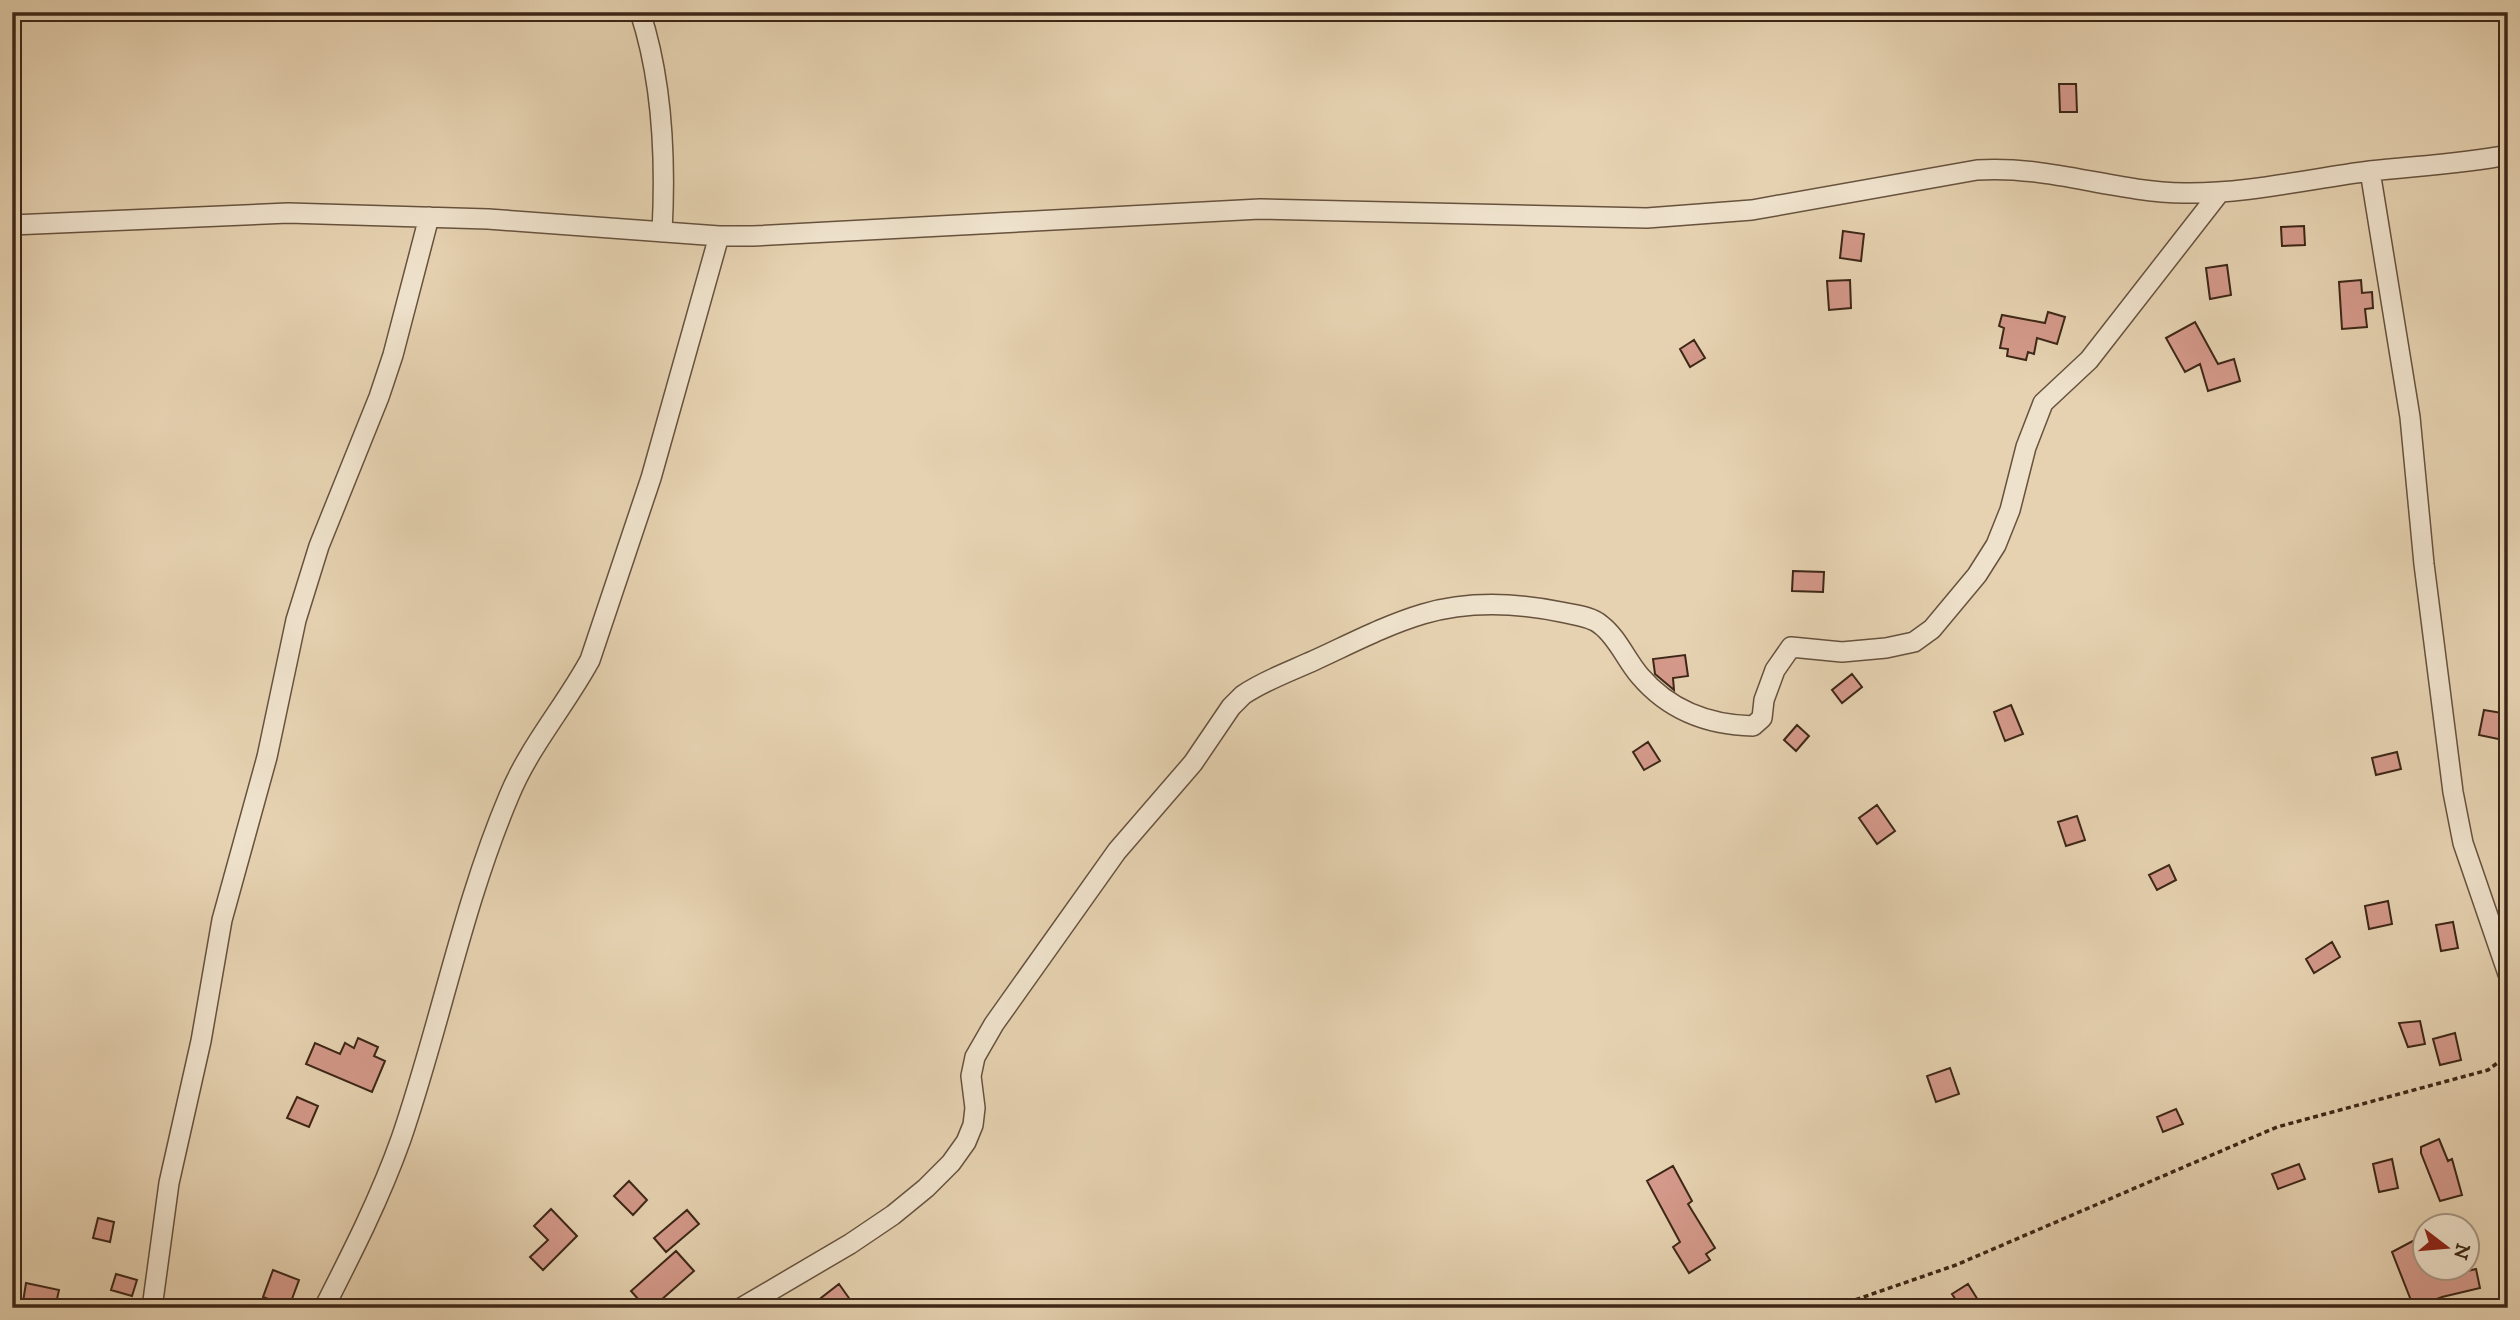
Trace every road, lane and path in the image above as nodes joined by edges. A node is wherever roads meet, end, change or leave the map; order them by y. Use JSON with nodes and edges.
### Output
{"nodes":[{"id":1,"x":640,"y":12,"type":"edge"},
{"id":2,"x":2508,"y":155,"type":"edge"},
{"id":3,"x":2370,"y":171,"type":"junction"},
{"id":4,"x":2220,"y":192,"type":"junction"},
{"id":5,"x":429,"y":217,"type":"junction"},
{"id":6,"x":12,"y":225,"type":"edge"},
{"id":7,"x":662,"y":232,"type":"junction"},
{"id":8,"x":719,"y":236,"type":"junction"},
{"id":9,"x":2508,"y":974,"type":"edge"},
{"id":10,"x":2508,"y":1055,"type":"edge"},
{"id":11,"x":152,"y":1308,"type":"edge"},
{"id":12,"x":324,"y":1308,"type":"edge"},
{"id":13,"x":741,"y":1308,"type":"edge"},
{"id":14,"x":1841,"y":1308,"type":"edge"}],
"edges":[{"from":1,"to":7,"type":"street"},
{"from":2,"to":3,"type":"street"},
{"from":3,"to":4,"type":"street"},
{"from":3,"to":9,"type":"street"},
{"from":4,"to":8,"type":"street"},
{"from":4,"to":13,"type":"street"},
{"from":5,"to":6,"type":"street"},
{"from":5,"to":7,"type":"street"},
{"from":5,"to":11,"type":"street"},
{"from":7,"to":8,"type":"street"},
{"from":8,"to":12,"type":"street"},
{"from":10,"to":14,"type":"path"}]}
